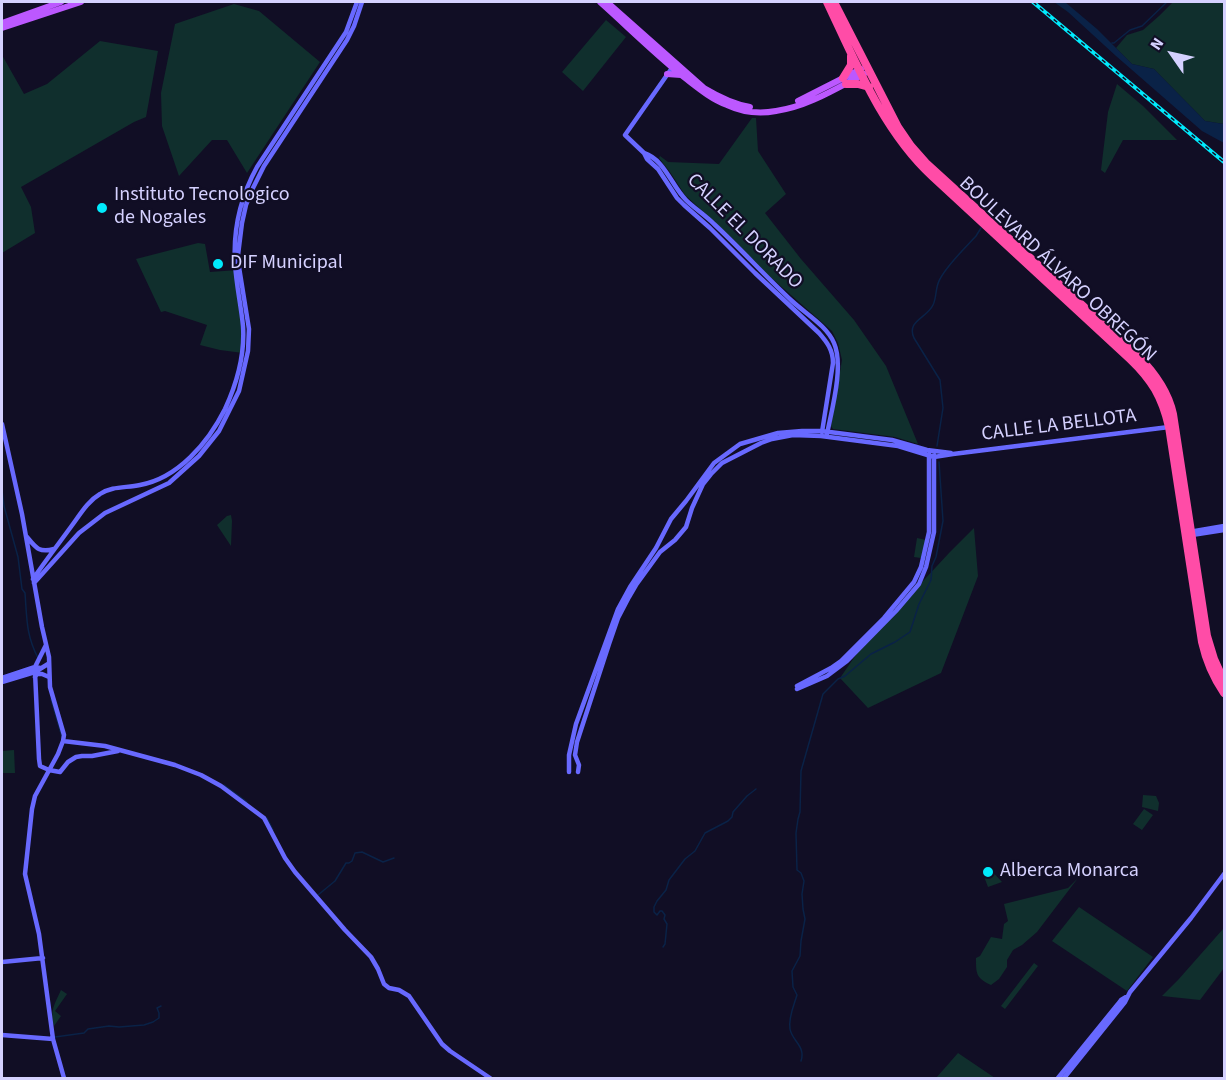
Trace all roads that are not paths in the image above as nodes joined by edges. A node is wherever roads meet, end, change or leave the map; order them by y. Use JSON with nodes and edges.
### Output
{"nodes":[{"id":1,"x":61,"y":2,"type":"edge"},
{"id":2,"x":81,"y":2,"type":"edge"},
{"id":3,"x":357,"y":2,"type":"edge"},
{"id":4,"x":362,"y":2,"type":"edge"},
{"id":5,"x":600,"y":2,"type":"edge"},
{"id":6,"x":607,"y":2,"type":"edge"},
{"id":7,"x":827,"y":2,"type":"edge"},
{"id":8,"x":834,"y":2,"type":"edge"},
{"id":9,"x":2,"y":23,"type":"edge"},
{"id":10,"x":2,"y":28,"type":"edge"},
{"id":11,"x":850,"y":51,"type":"junction"},
{"id":12,"x":674,"y":65,"type":"junction"},
{"id":13,"x":865,"y":71,"type":"junction"},
{"id":14,"x":667,"y":74,"type":"junction"},
{"id":15,"x":681,"y":75,"type":"junction"},
{"id":16,"x":845,"y":81,"type":"junction"},
{"id":17,"x":869,"y":87,"type":"junction"},
{"id":18,"x":306,"y":98,"type":"junction"},
{"id":19,"x":2,"y":424,"type":"edge"},
{"id":20,"x":1168,"y":427,"type":"junction"},
{"id":21,"x":824,"y":433,"type":"junction"},
{"id":22,"x":932,"y":454,"type":"junction"},
{"id":23,"x":178,"y":475,"type":"junction"},
{"id":24,"x":163,"y":478,"type":"junction"},
{"id":25,"x":144,"y":495,"type":"junction"},
{"id":26,"x":79,"y":516,"type":"junction"},
{"id":27,"x":1224,"y":528,"type":"edge"},
{"id":28,"x":79,"y":533,"type":"junction"},
{"id":29,"x":25,"y":534,"type":"junction"},
{"id":30,"x":1189,"y":534,"type":"junction"},
{"id":31,"x":55,"y":548,"type":"junction"},
{"id":32,"x":62,"y":552,"type":"junction"},
{"id":33,"x":34,"y":581,"type":"junction"},
{"id":34,"x":46,"y":645,"type":"junction"},
{"id":35,"x":43,"y":652,"type":"junction"},
{"id":36,"x":48,"y":664,"type":"junction"},
{"id":37,"x":37,"y":670,"type":"junction"},
{"id":38,"x":48,"y":676,"type":"junction"},
{"id":39,"x":2,"y":680,"type":"edge"},
{"id":40,"x":1224,"y":681,"type":"edge"},
{"id":41,"x":797,"y":688,"type":"dead end"},
{"id":42,"x":1224,"y":693,"type":"edge"},
{"id":43,"x":63,"y":741,"type":"junction"},
{"id":44,"x":120,"y":750,"type":"junction"},
{"id":45,"x":49,"y":770,"type":"junction"},
{"id":46,"x":569,"y":772,"type":"dead end"},
{"id":47,"x":578,"y":772,"type":"dead end"},
{"id":48,"x":1224,"y":874,"type":"edge"},
{"id":49,"x":43,"y":958,"type":"junction"},
{"id":50,"x":2,"y":963,"type":"edge"},
{"id":51,"x":1126,"y":997,"type":"junction"},
{"id":52,"x":2,"y":1035,"type":"edge"},
{"id":53,"x":53,"y":1040,"type":"junction"},
{"id":54,"x":64,"y":1078,"type":"edge"},
{"id":55,"x":490,"y":1078,"type":"edge"},
{"id":56,"x":1058,"y":1078,"type":"edge"},
{"id":57,"x":1064,"y":1078,"type":"edge"}],
"edges":[{"from":1,"to":9,"type":"main road"},
{"from":2,"to":10,"type":"main road"},
{"from":3,"to":18,"type":"street"},
{"from":4,"to":18,"type":"street"},
{"from":5,"to":12,"type":"main road"},
{"from":6,"to":12,"type":"main road"},
{"from":7,"to":11,"type":"highway","name":"BOULEVARD ÁLVARO OBREGÓN"},
{"from":8,"to":13,"type":"highway","name":"BOULEVARD ÁLVARO OBREGÓN"},
{"from":11,"to":13,"type":"highway","name":"BOULEVARD ÁLVARO OBREGÓN"},
{"from":11,"to":16,"type":"highway"},
{"from":12,"to":14,"type":"street"},
{"from":12,"to":15,"type":"main road"},
{"from":12,"to":16,"type":"main road"},
{"from":13,"to":16,"type":"main road"},
{"from":13,"to":17,"type":"highway","name":"BOULEVARD ÁLVARO OBREGÓN"},
{"from":13,"to":30,"type":"highway","name":"BOULEVARD ÁLVARO OBREGÓN"},
{"from":14,"to":15,"type":"main road"},
{"from":14,"to":21,"type":"street","name":"CALLE EL DORADO"},
{"from":15,"to":16,"type":"main road"},
{"from":16,"to":17,"type":"highway"},
{"from":17,"to":20,"type":"highway","name":"BOULEVARD ÁLVARO OBREGÓN"},
{"from":18,"to":23,"type":"street"},
{"from":18,"to":24,"type":"street"},
{"from":19,"to":29,"type":"street"},
{"from":20,"to":22,"type":"street","name":"CALLE LA BELLOTA"},
{"from":20,"to":30,"type":"highway","name":"BOULEVARD ÁLVARO OBREGÓN"},
{"from":21,"to":22,"type":"street"},
{"from":21,"to":46,"type":"street"},
{"from":21,"to":47,"type":"street"},
{"from":22,"to":41,"type":"street"},
{"from":23,"to":24,"type":"street"},
{"from":23,"to":25,"type":"street"},
{"from":24,"to":25,"type":"street"},
{"from":24,"to":26,"type":"street"},
{"from":25,"to":28,"type":"street"},
{"from":26,"to":28,"type":"street"},
{"from":26,"to":31,"type":"street"},
{"from":27,"to":30,"type":"street"},
{"from":28,"to":32,"type":"street"},
{"from":29,"to":31,"type":"street"},
{"from":29,"to":33,"type":"street"},
{"from":30,"to":40,"type":"highway","name":"BOULEVARD ÁLVARO OBREGÓN"},
{"from":30,"to":42,"type":"highway","name":"BOULEVARD ÁLVARO OBREGÓN"},
{"from":31,"to":32,"type":"street"},
{"from":31,"to":33,"type":"street"},
{"from":32,"to":33,"type":"street"},
{"from":33,"to":34,"type":"street"},
{"from":34,"to":35,"type":"street"},
{"from":34,"to":36,"type":"street"},
{"from":35,"to":36,"type":"street"},
{"from":35,"to":37,"type":"street"},
{"from":36,"to":37,"type":"street"},
{"from":36,"to":38,"type":"street"},
{"from":37,"to":38,"type":"street"},
{"from":37,"to":38,"type":"street"},
{"from":37,"to":39,"type":"street"},
{"from":37,"to":45,"type":"street"},
{"from":38,"to":43,"type":"street"},
{"from":43,"to":44,"type":"street"},
{"from":43,"to":45,"type":"street"},
{"from":44,"to":45,"type":"street"},
{"from":44,"to":55,"type":"street"},
{"from":45,"to":49,"type":"street"},
{"from":48,"to":51,"type":"street"},
{"from":49,"to":50,"type":"street"},
{"from":49,"to":53,"type":"street"},
{"from":51,"to":56,"type":"street"},
{"from":51,"to":57,"type":"street"},
{"from":52,"to":53,"type":"street"},
{"from":53,"to":54,"type":"street"}]}
